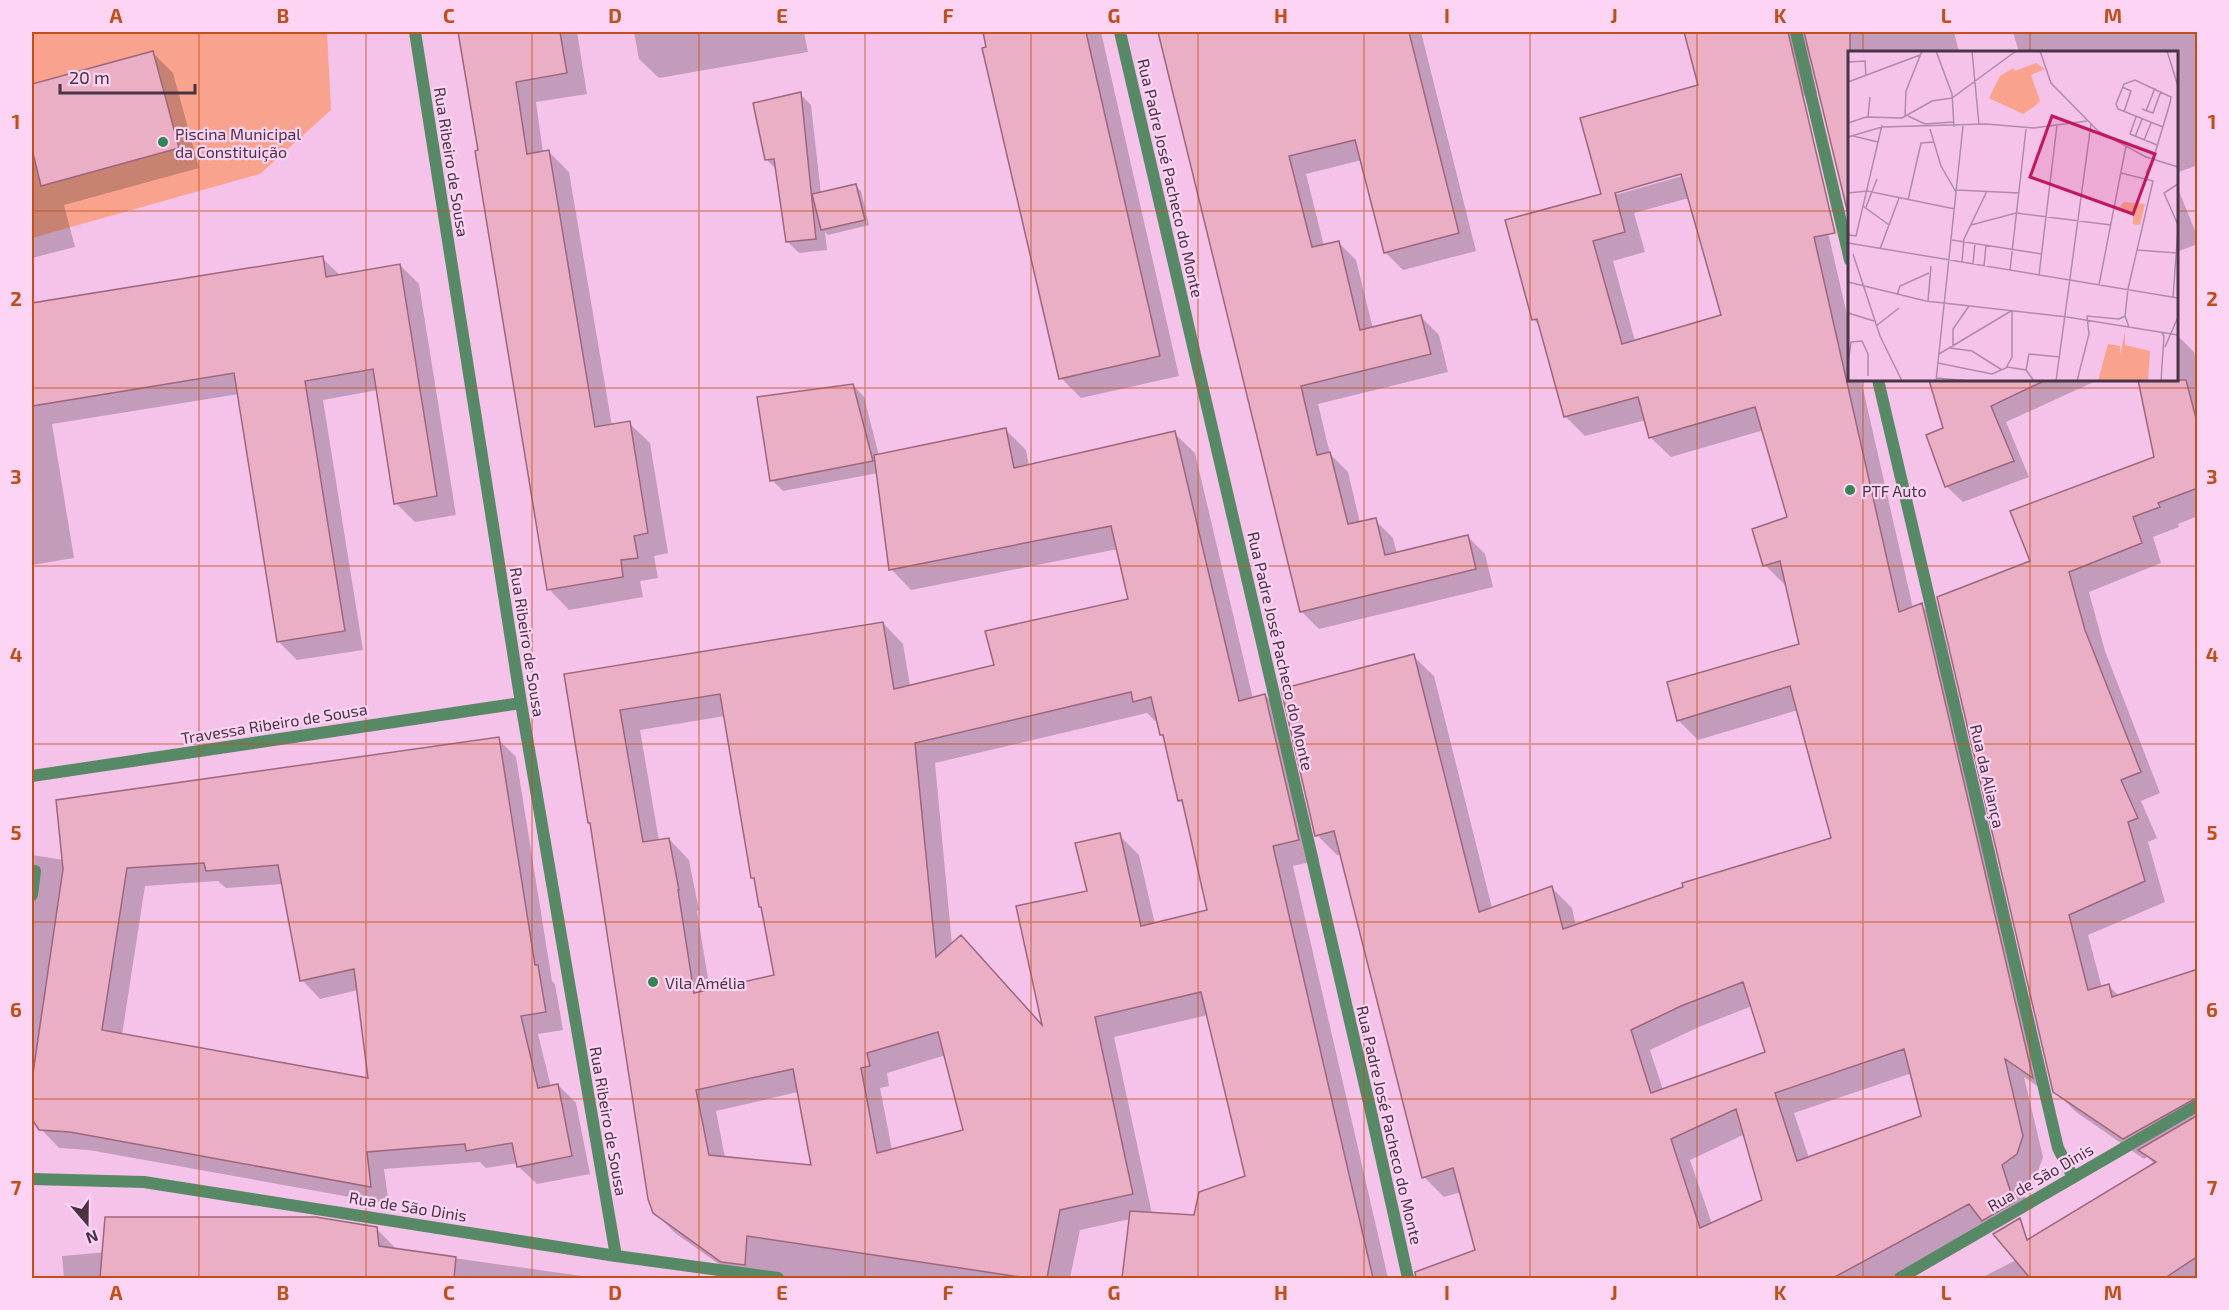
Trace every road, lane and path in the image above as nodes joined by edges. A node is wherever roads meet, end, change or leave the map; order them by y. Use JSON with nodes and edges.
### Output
{"nodes":[{"id":1,"x":415,"y":32,"type":"edge"},
{"id":2,"x":1120,"y":32,"type":"edge"},
{"id":3,"x":1796,"y":32,"type":"edge"},
{"id":4,"x":1848,"y":252,"type":"edge"},
{"id":5,"x":1878,"y":381,"type":"edge"},
{"id":6,"x":521,"y":703,"type":"junction"},
{"id":7,"x":32,"y":776,"type":"edge"},
{"id":8,"x":35,"y":871,"type":"dead end"},
{"id":9,"x":32,"y":895,"type":"edge"},
{"id":10,"x":2198,"y":1105,"type":"edge"},
{"id":11,"x":2073,"y":1177,"type":"junction"},
{"id":12,"x":32,"y":1179,"type":"edge"},
{"id":13,"x":616,"y":1256,"type":"junction"},
{"id":14,"x":778,"y":1278,"type":"edge"},
{"id":15,"x":1408,"y":1278,"type":"edge"},
{"id":16,"x":1900,"y":1278,"type":"edge"}],
"edges":[{"from":1,"to":6,"type":"street","name":"Rua Ribeiro de Sousa"},
{"from":2,"to":15,"type":"street","name":"Rua Padre José Pacheco do Monte"},
{"from":3,"to":4,"type":"street"},
{"from":5,"to":11,"type":"street","name":"Rua da Aliança"},
{"from":6,"to":7,"type":"street","name":"Travessa Ribeiro de Sousa"},
{"from":6,"to":13,"type":"street","name":"Rua Ribeiro de Sousa"},
{"from":8,"to":9,"type":"street"},
{"from":10,"to":11,"type":"street","name":"Rua de São Dinis"},
{"from":11,"to":16,"type":"street","name":"Rua de São Dinis"},
{"from":12,"to":13,"type":"street","name":"Rua de São Dinis"},
{"from":13,"to":14,"type":"street","name":"Rua de São Dinis"}]}
